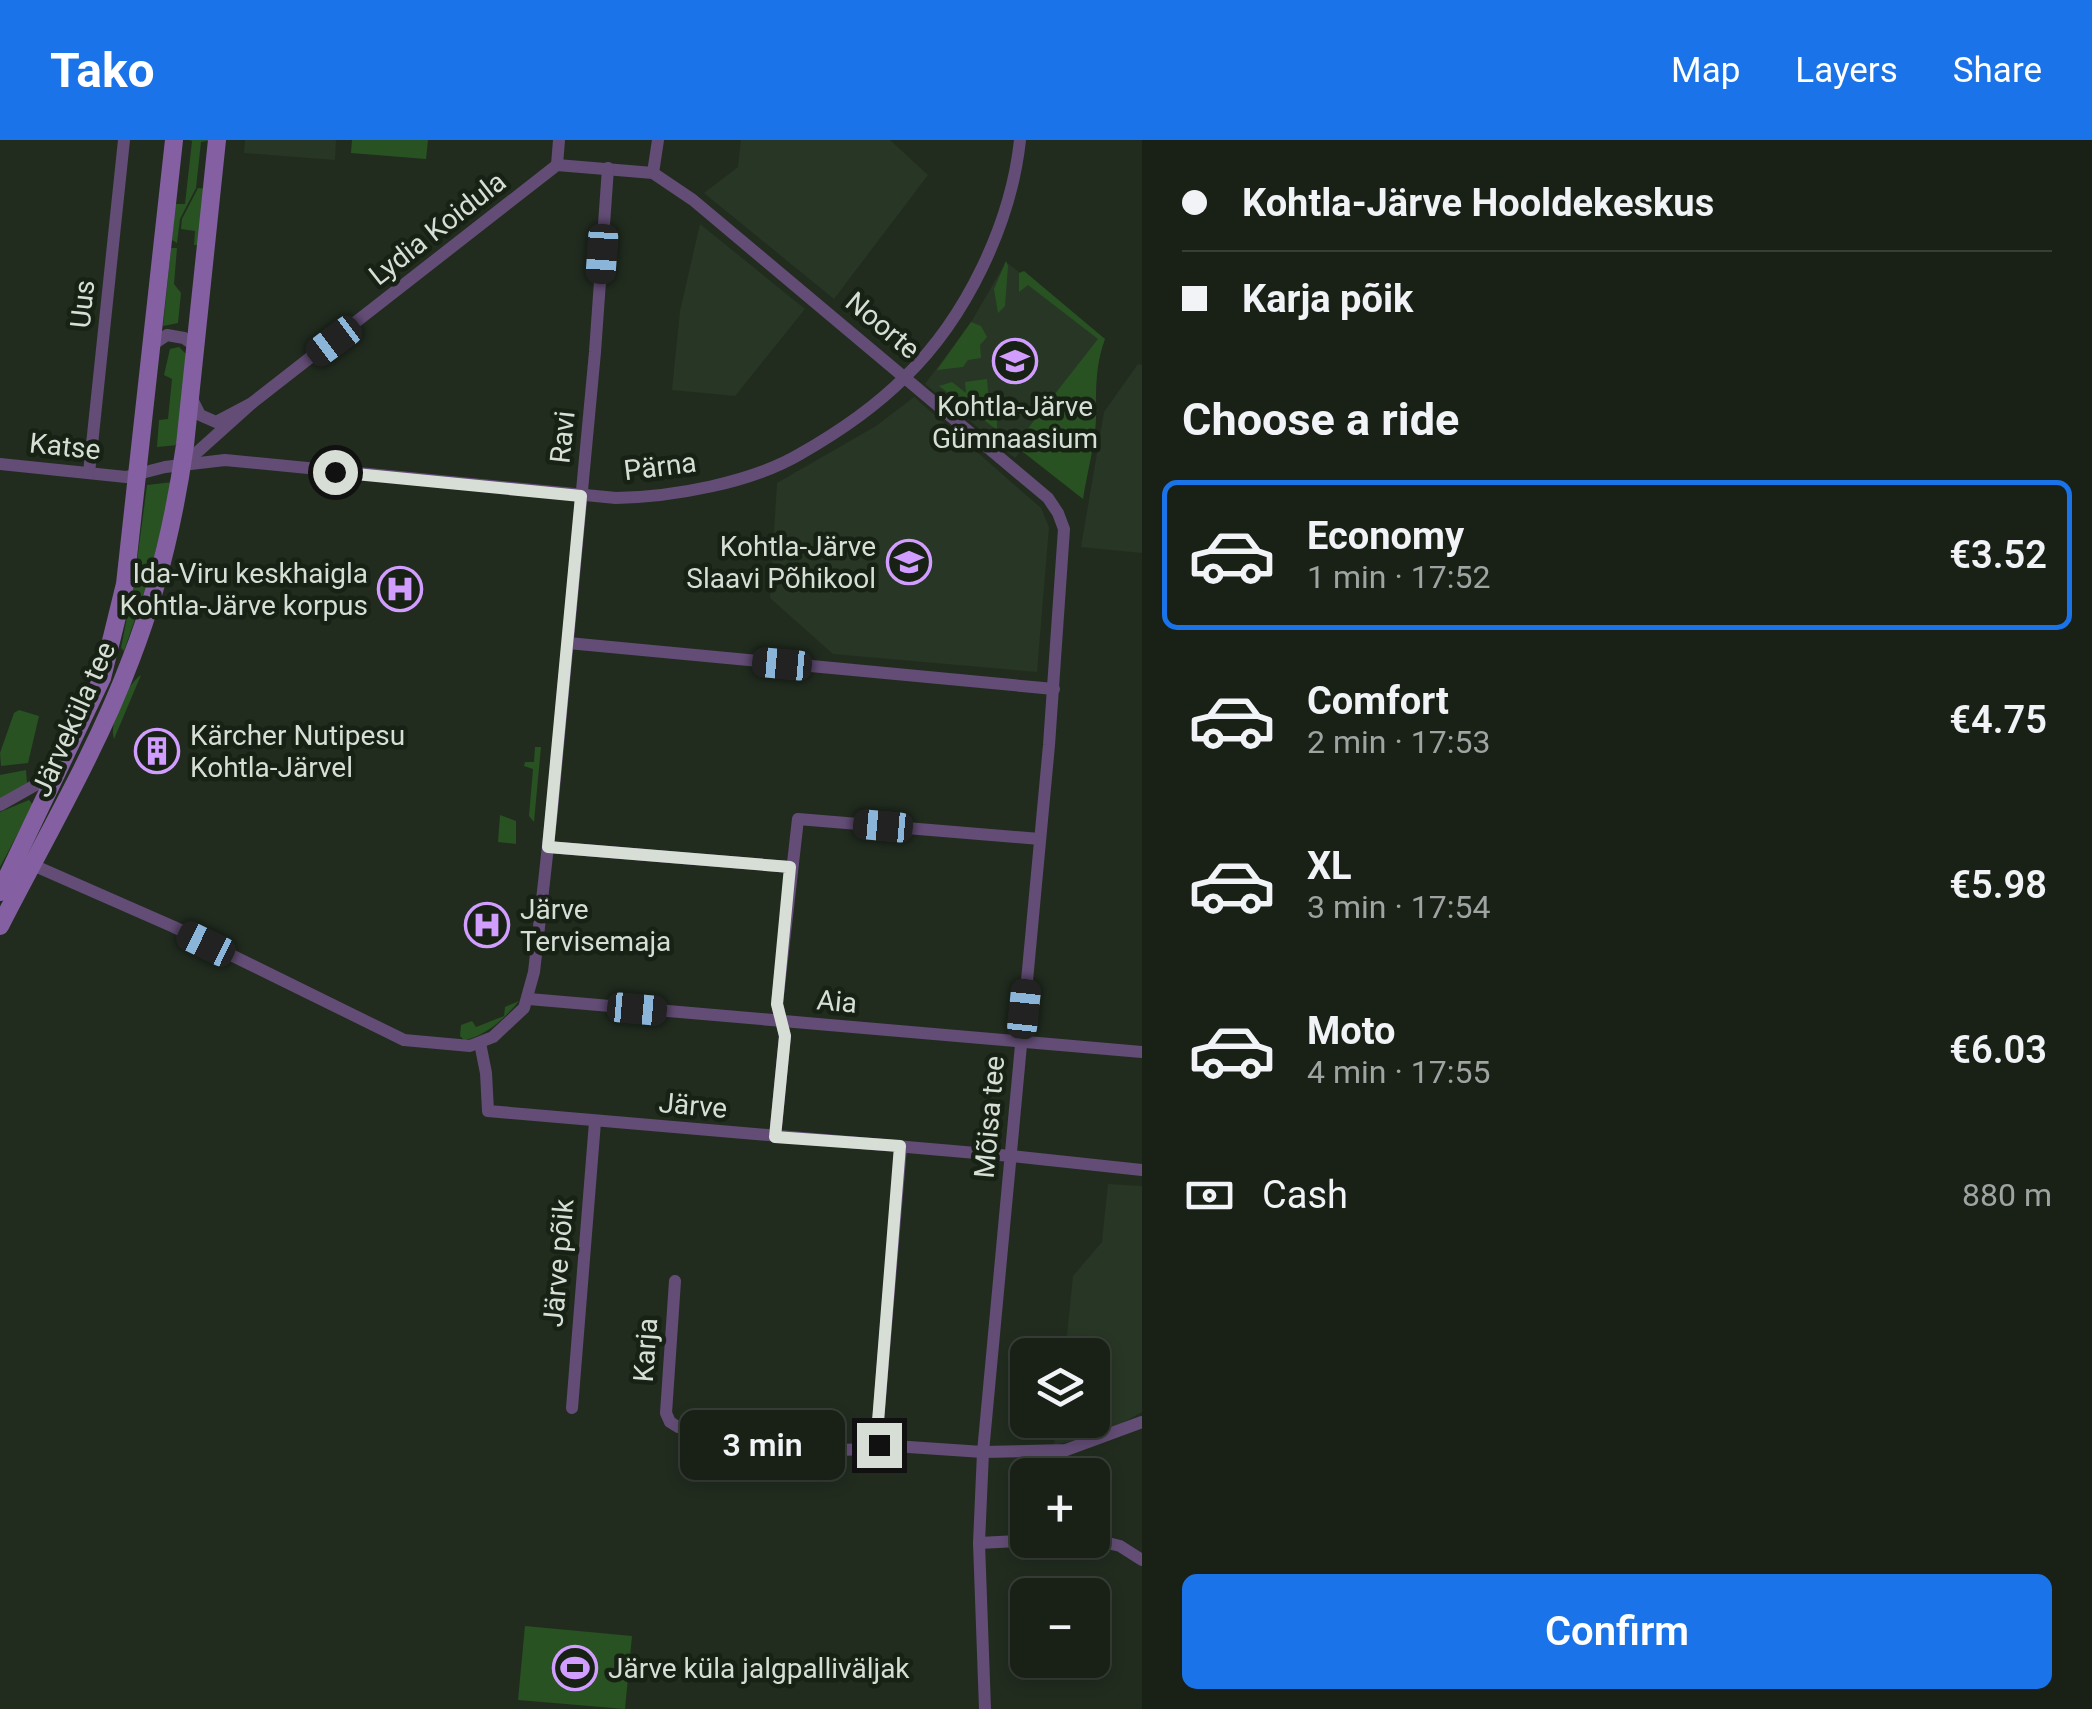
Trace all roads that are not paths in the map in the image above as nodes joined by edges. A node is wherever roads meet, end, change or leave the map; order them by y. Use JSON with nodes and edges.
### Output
{"nodes":[{"id":1,"x":124,"y":140,"type":"edge"},
{"id":2,"x":174,"y":140,"type":"edge"},
{"id":3,"x":217,"y":140,"type":"edge"},
{"id":4,"x":559,"y":140,"type":"edge"},
{"id":5,"x":658,"y":140,"type":"edge"},
{"id":6,"x":1020,"y":140,"type":"edge"},
{"id":7,"x":557,"y":165,"type":"junction"},
{"id":8,"x":608,"y":168,"type":"junction"},
{"id":9,"x":654,"y":173,"type":"junction"},
{"id":10,"x":152,"y":345,"type":"junction"},
{"id":11,"x":194,"y":345,"type":"junction"},
{"id":12,"x":906,"y":376,"type":"junction"},
{"id":13,"x":190,"y":378,"type":"junction"},
{"id":14,"x":252,"y":403,"type":"junction"},
{"id":15,"x":0,"y":464,"type":"edge"},
{"id":16,"x":182,"y":466,"type":"junction"},
{"id":17,"x":89,"y":472,"type":"junction"},
{"id":18,"x":132,"y":476,"type":"junction"},
{"id":19,"x":581,"y":496,"type":"junction"},
{"id":20,"x":1064,"y":530,"type":"joint"},
{"id":21,"x":568,"y":644,"type":"junction"},
{"id":22,"x":1054,"y":689,"type":"junction"},
{"id":23,"x":57,"y":773,"type":"junction"},
{"id":24,"x":0,"y":804,"type":"edge"},
{"id":25,"x":1040,"y":839,"type":"junction"},
{"id":26,"x":548,"y":847,"type":"junction"},
{"id":27,"x":26,"y":862,"type":"junction"},
{"id":28,"x":790,"y":867,"type":"junction"},
{"id":29,"x":4,"y":896,"type":"edge"},
{"id":30,"x":0,"y":926,"type":"edge"},
{"id":31,"x":526,"y":1003,"type":"junction"},
{"id":32,"x":781,"y":1022,"type":"junction"},
{"id":33,"x":1020,"y":1042,"type":"junction"},
{"id":34,"x":480,"y":1044,"type":"junction"},
{"id":35,"x":1142,"y":1052,"type":"edge"},
{"id":36,"x":595,"y":1122,"type":"junction"},
{"id":37,"x":775,"y":1137,"type":"junction"},
{"id":38,"x":900,"y":1146,"type":"junction"},
{"id":39,"x":1011,"y":1156,"type":"junction"},
{"id":40,"x":1142,"y":1170,"type":"edge"},
{"id":41,"x":676,"y":1280,"type":"dead end"},
{"id":42,"x":572,"y":1408,"type":"dead end"},
{"id":43,"x":1142,"y":1422,"type":"edge"},
{"id":44,"x":879,"y":1445,"type":"junction"},
{"id":45,"x":984,"y":1452,"type":"junction"},
{"id":46,"x":1010,"y":1541,"type":"edge"},
{"id":47,"x":980,"y":1543,"type":"junction"},
{"id":48,"x":1110,"y":1544,"type":"edge"},
{"id":49,"x":1142,"y":1560,"type":"edge"},
{"id":50,"x":985,"y":1709,"type":"edge"}],
"edges":[{"from":1,"to":17,"type":"street","name":"Uus"},
{"from":2,"to":10,"type":"main road","name":"Järveküla tee"},
{"from":3,"to":11,"type":"main road","name":"Järveküla tee"},
{"from":4,"to":7,"type":"street"},
{"from":5,"to":9,"type":"street"},
{"from":6,"to":12,"type":"street","name":"Pärna"},
{"from":7,"to":8,"type":"street"},
{"from":7,"to":14,"type":"street","name":"Lydia Koidula"},
{"from":8,"to":9,"type":"street"},
{"from":8,"to":19,"type":"street","name":"Ravi"},
{"from":9,"to":12,"type":"street","name":"Noorte"},
{"from":10,"to":11,"type":"street"},
{"from":10,"to":18,"type":"main road","name":"Järveküla tee"},
{"from":11,"to":13,"type":"main road","name":"Järveküla tee"},
{"from":12,"to":19,"type":"street","name":"Pärna"},
{"from":12,"to":20,"type":"street","name":"Noorte"},
{"from":13,"to":14,"type":"street","name":"Lydia Koidula"},
{"from":13,"to":16,"type":"main road","name":"Järveküla tee"},
{"from":14,"to":16,"type":"street","name":"Lydia Koidula"},
{"from":15,"to":17,"type":"street","name":"Katse"},
{"from":16,"to":18,"type":"street","name":"Pärna"},
{"from":16,"to":19,"type":"street","name":"Pärna"},
{"from":16,"to":27,"type":"main road","name":"Järveküla tee"},
{"from":17,"to":18,"type":"street","name":"Katse"},
{"from":18,"to":23,"type":"main road","name":"Järveküla tee"},
{"from":19,"to":21,"type":"street","name":"Ravi"},
{"from":20,"to":22,"type":"street","name":"Mõisa tee"},
{"from":21,"to":22,"type":"street"},
{"from":21,"to":26,"type":"street","name":"Ravi"},
{"from":22,"to":25,"type":"street","name":"Mõisa tee"},
{"from":23,"to":24,"type":"street"},
{"from":23,"to":27,"type":"main road","name":"Järveküla tee"},
{"from":25,"to":28,"type":"street"},
{"from":25,"to":33,"type":"street","name":"Mõisa tee"},
{"from":26,"to":28,"type":"street"},
{"from":26,"to":31,"type":"street","name":"Ravi"},
{"from":27,"to":29,"type":"main road","name":"Järveküla tee"},
{"from":27,"to":34,"type":"street"},
{"from":28,"to":32,"type":"street"},
{"from":29,"to":30,"type":"main road","name":"Järveküla tee"},
{"from":31,"to":32,"type":"street","name":"Aia"},
{"from":31,"to":34,"type":"street"},
{"from":32,"to":33,"type":"street","name":"Aia"},
{"from":32,"to":37,"type":"street"},
{"from":33,"to":35,"type":"street","name":"Aia"},
{"from":33,"to":39,"type":"street","name":"Mõisa tee"},
{"from":34,"to":36,"type":"street","name":"Järve"},
{"from":36,"to":37,"type":"street","name":"Järve"},
{"from":36,"to":42,"type":"street","name":"Järve põik"},
{"from":37,"to":38,"type":"street","name":"Järve"},
{"from":38,"to":39,"type":"street","name":"Järve"},
{"from":38,"to":44,"type":"street"},
{"from":39,"to":40,"type":"street","name":"Järve"},
{"from":39,"to":45,"type":"street","name":"Mõisa tee"},
{"from":41,"to":44,"type":"street","name":"Karja"},
{"from":43,"to":45,"type":"street","name":"Karja"},
{"from":44,"to":45,"type":"street","name":"Karja"},
{"from":45,"to":47,"type":"street","name":"Mõisa tee"},
{"from":46,"to":47,"type":"street"},
{"from":47,"to":50,"type":"street","name":"Mõisa tee"},
{"from":48,"to":49,"type":"street"}]}
